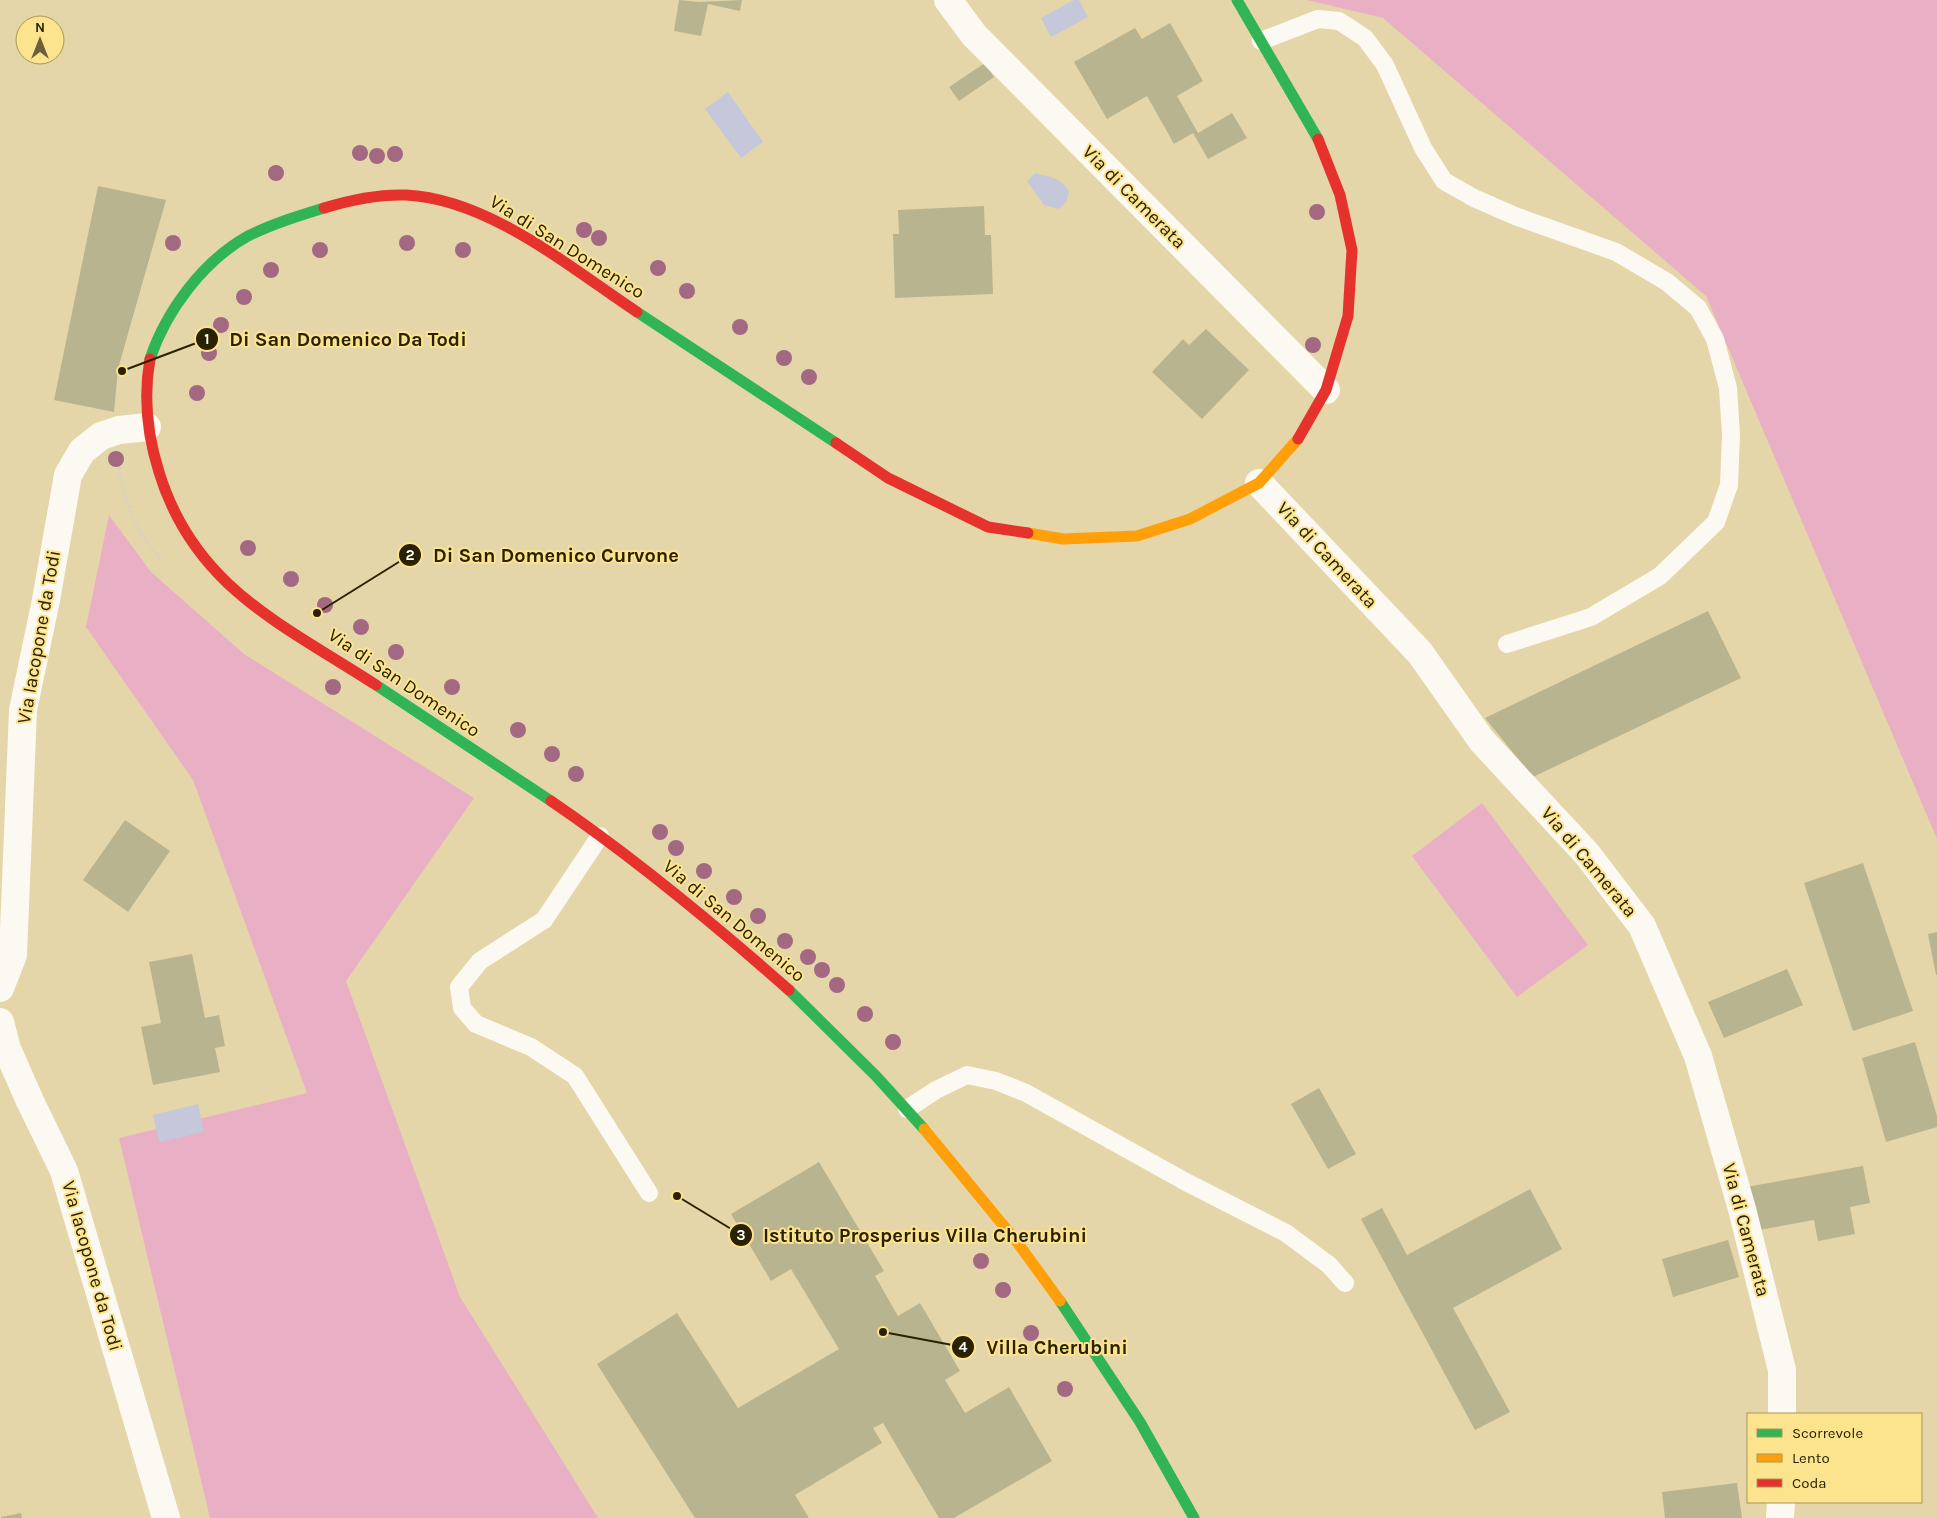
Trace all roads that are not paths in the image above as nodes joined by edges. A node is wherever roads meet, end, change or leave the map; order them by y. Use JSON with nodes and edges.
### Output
{"nodes":[{"id":1,"x":948,"y":0,"type":"edge"},
{"id":2,"x":1237,"y":0,"type":"edge"},
{"id":3,"x":1261,"y":41,"type":"junction"},
{"id":4,"x":1326,"y":390,"type":"junction"},
{"id":5,"x":148,"y":427,"type":"junction"},
{"id":6,"x":1259,"y":482,"type":"junction"},
{"id":7,"x":1507,"y":644,"type":"dead end"},
{"id":8,"x":600,"y":836,"type":"junction"},
{"id":9,"x":0,"y":988,"type":"edge"},
{"id":10,"x":0,"y":1022,"type":"edge"},
{"id":11,"x":907,"y":1109,"type":"junction"},
{"id":12,"x":649,"y":1193,"type":"dead end"},
{"id":13,"x":1345,"y":1283,"type":"dead end"},
{"id":14,"x":1782,"y":1413,"type":"edge"},
{"id":15,"x":1780,"y":1503,"type":"edge"},
{"id":16,"x":166,"y":1518,"type":"edge"},
{"id":17,"x":1194,"y":1518,"type":"edge"},
{"id":18,"x":1780,"y":1518,"type":"edge"}],
"edges":[{"from":1,"to":4,"type":"street","name":"Via di Camerata"},
{"from":2,"to":3,"type":"main road","name":"Via di San Domenico"},
{"from":3,"to":4,"type":"main road","name":"Via di San Domenico"},
{"from":3,"to":7,"type":"lane"},
{"from":4,"to":6,"type":"main road","name":"Via di San Domenico"},
{"from":5,"to":6,"type":"main road","name":"Via di San Domenico"},
{"from":5,"to":8,"type":"main road","name":"Via di San Domenico"},
{"from":5,"to":9,"type":"street","name":"Via Iacopone da Todi"},
{"from":6,"to":14,"type":"street","name":"Via di Camerata"},
{"from":8,"to":11,"type":"main road","name":"Via di San Domenico"},
{"from":8,"to":12,"type":"lane"},
{"from":10,"to":16,"type":"street","name":"Via Iacopone da Todi"},
{"from":11,"to":13,"type":"lane"},
{"from":11,"to":17,"type":"main road","name":"Via di San Domenico"},
{"from":15,"to":18,"type":"street"}]}
